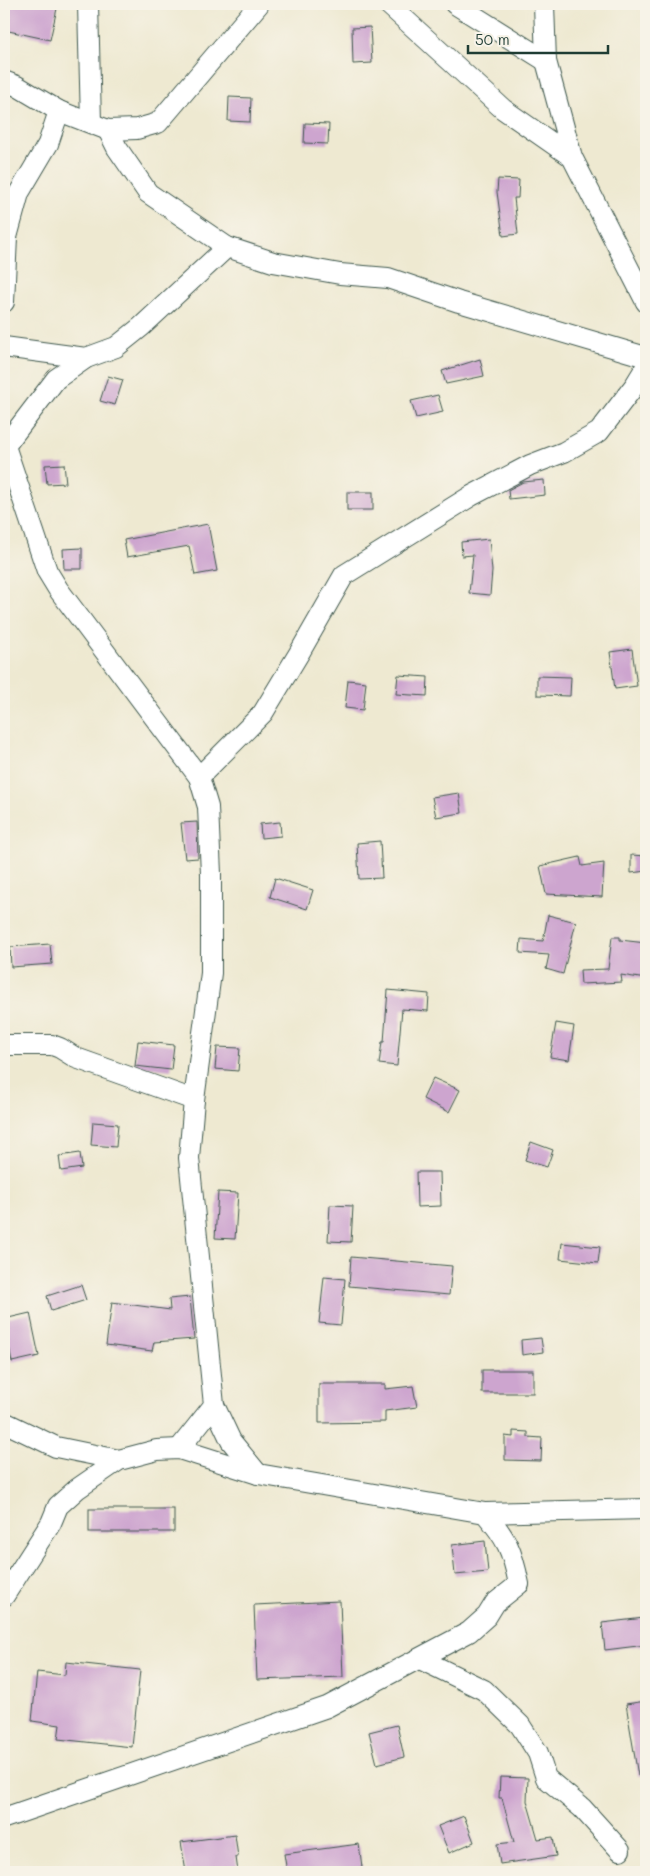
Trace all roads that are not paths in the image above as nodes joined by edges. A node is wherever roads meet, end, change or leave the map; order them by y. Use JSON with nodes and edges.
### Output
{"nodes":[{"id":1,"x":88,"y":4,"type":"edge"},
{"id":2,"x":257,"y":4,"type":"edge"},
{"id":3,"x":388,"y":4,"type":"edge"},
{"id":4,"x":455,"y":4,"type":"edge"},
{"id":5,"x":544,"y":4,"type":"edge"},
{"id":6,"x":546,"y":61,"type":"junction"},
{"id":7,"x":4,"y":81,"type":"edge"},
{"id":8,"x":59,"y":111,"type":"junction"},
{"id":9,"x":100,"y":127,"type":"junction"},
{"id":10,"x":572,"y":157,"type":"junction"},
{"id":11,"x":11,"y":192,"type":"edge"},
{"id":12,"x":226,"y":247,"type":"junction"},
{"id":13,"x":4,"y":302,"type":"edge"},
{"id":14,"x":646,"y":302,"type":"edge"},
{"id":15,"x":4,"y":347,"type":"edge"},
{"id":16,"x":646,"y":357,"type":"edge"},
{"id":17,"x":86,"y":358,"type":"junction"},
{"id":18,"x":646,"y":366,"type":"edge"},
{"id":19,"x":4,"y":445,"type":"edge"},
{"id":20,"x":11,"y":485,"type":"edge"},
{"id":21,"x":199,"y":777,"type":"junction"},
{"id":22,"x":4,"y":1045,"type":"edge"},
{"id":23,"x":194,"y":1100,"type":"junction"},
{"id":24,"x":214,"y":1405,"type":"junction"},
{"id":25,"x":4,"y":1422,"type":"edge"},
{"id":26,"x":179,"y":1449,"type":"junction"},
{"id":27,"x":119,"y":1460,"type":"junction"},
{"id":28,"x":258,"y":1474,"type":"junction"},
{"id":29,"x":646,"y":1509,"type":"edge"},
{"id":30,"x":485,"y":1513,"type":"junction"},
{"id":31,"x":4,"y":1596,"type":"edge"},
{"id":32,"x":420,"y":1658,"type":"junction"},
{"id":33,"x":4,"y":1818,"type":"edge"},
{"id":34,"x":620,"y":1850,"type":"dead end"}],
"edges":[{"from":1,"to":9,"type":"street"},
{"from":2,"to":9,"type":"street"},
{"from":3,"to":10,"type":"street"},
{"from":4,"to":6,"type":"street"},
{"from":5,"to":6,"type":"street"},
{"from":6,"to":10,"type":"street"},
{"from":7,"to":8,"type":"street"},
{"from":8,"to":9,"type":"street"},
{"from":8,"to":11,"type":"street"},
{"from":9,"to":12,"type":"street"},
{"from":10,"to":14,"type":"street"},
{"from":11,"to":13,"type":"street"},
{"from":12,"to":16,"type":"street"},
{"from":12,"to":17,"type":"street"},
{"from":15,"to":17,"type":"street"},
{"from":17,"to":19,"type":"street"},
{"from":18,"to":21,"type":"street"},
{"from":19,"to":20,"type":"street"},
{"from":20,"to":21,"type":"street"},
{"from":21,"to":23,"type":"street"},
{"from":22,"to":23,"type":"street"},
{"from":23,"to":24,"type":"street"},
{"from":24,"to":26,"type":"street"},
{"from":24,"to":28,"type":"street"},
{"from":25,"to":27,"type":"street"},
{"from":26,"to":27,"type":"street"},
{"from":26,"to":28,"type":"street"},
{"from":27,"to":31,"type":"street"},
{"from":28,"to":30,"type":"street"},
{"from":29,"to":30,"type":"street"},
{"from":30,"to":32,"type":"street"},
{"from":32,"to":33,"type":"street"},
{"from":32,"to":34,"type":"street"}]}
